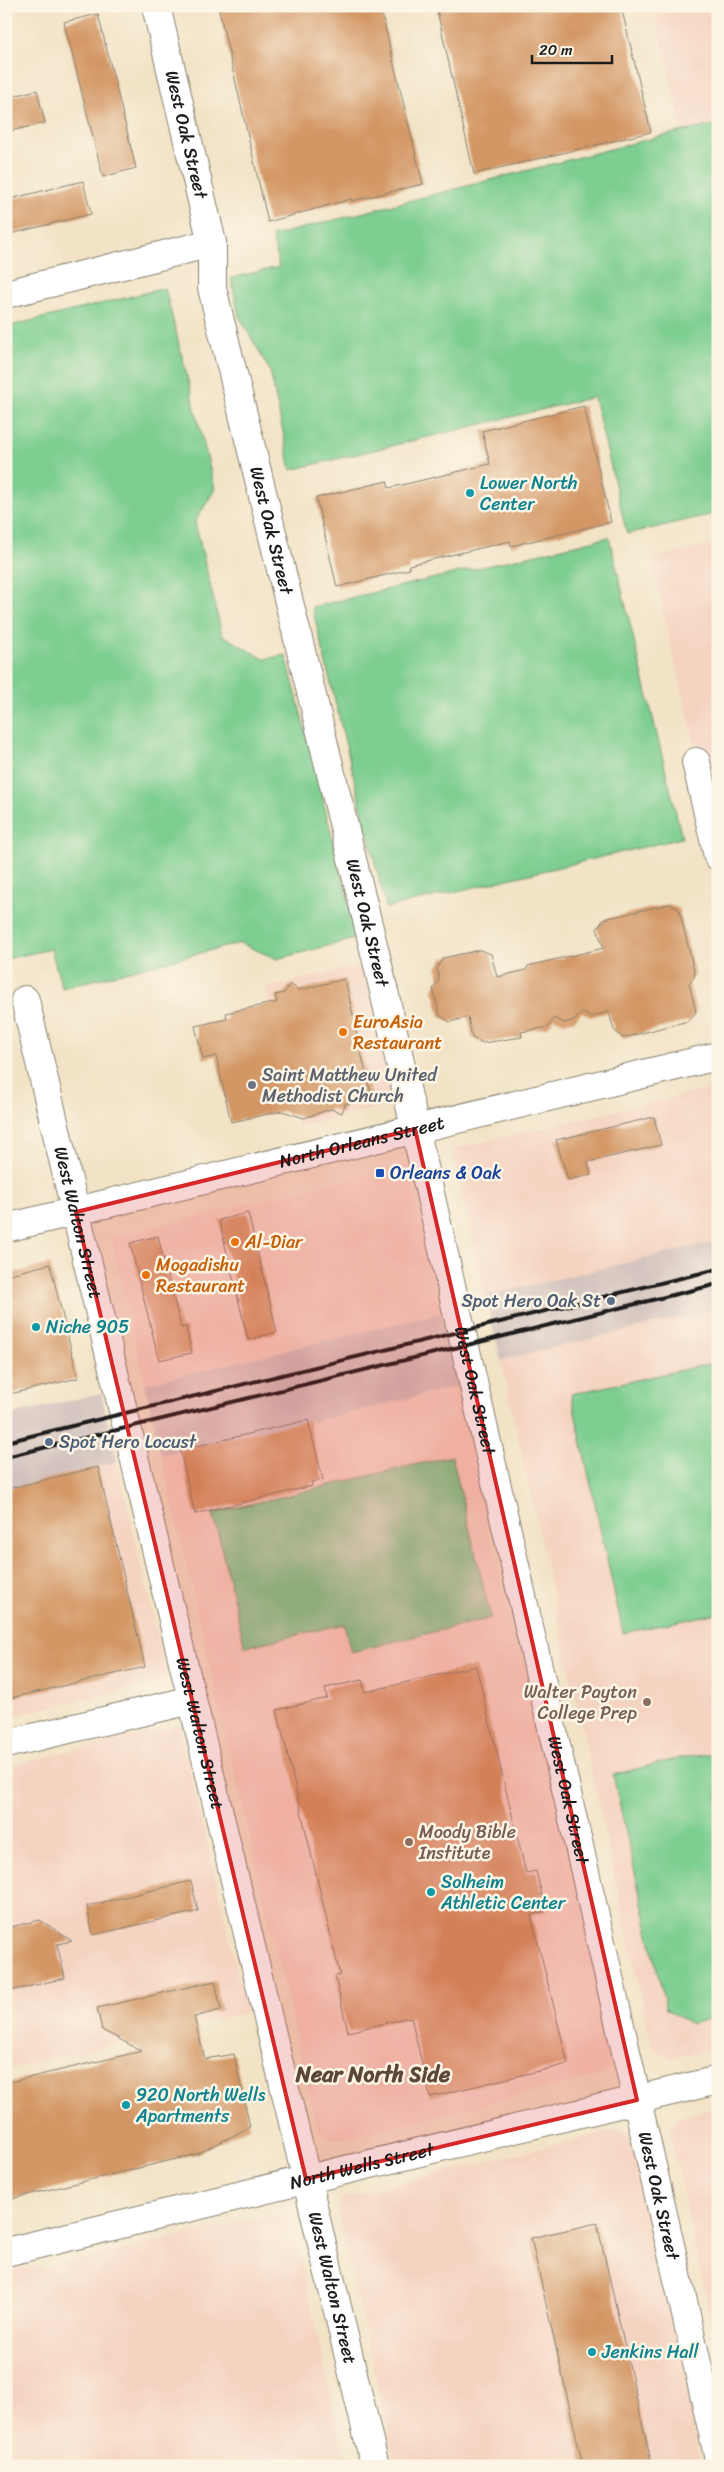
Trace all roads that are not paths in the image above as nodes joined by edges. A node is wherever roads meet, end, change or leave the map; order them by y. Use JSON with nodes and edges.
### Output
{"nodes":[{"id":1,"x":156,"y":6,"type":"edge"},
{"id":2,"x":212,"y":243,"type":"junction"},
{"id":3,"x":6,"y":294,"type":"edge"},
{"id":4,"x":696,"y":762,"type":"dead end"},
{"id":5,"x":718,"y":856,"type":"edge"},
{"id":6,"x":25,"y":1000,"type":"dead end"},
{"id":7,"x":718,"y":1056,"type":"edge"},
{"id":8,"x":415,"y":1129,"type":"junction"},
{"id":9,"x":76,"y":1212,"type":"junction"},
{"id":10,"x":6,"y":1228,"type":"edge"},
{"id":11,"x":192,"y":1700,"type":"junction"},
{"id":12,"x":6,"y":1744,"type":"edge"},
{"id":13,"x":718,"y":2080,"type":"edge"},
{"id":14,"x":637,"y":2100,"type":"junction"},
{"id":15,"x":306,"y":2179,"type":"junction"},
{"id":16,"x":6,"y":2252,"type":"edge"},
{"id":17,"x":718,"y":2455,"type":"edge"},
{"id":18,"x":374,"y":2466,"type":"edge"}],
"edges":[{"from":1,"to":2,"type":"street","name":"West Oak Street"},
{"from":2,"to":3,"type":"street"},
{"from":2,"to":8,"type":"street","name":"West Oak Street"},
{"from":4,"to":5,"type":"street"},
{"from":6,"to":9,"type":"street","name":"West Walton Street"},
{"from":7,"to":8,"type":"street","name":"North Orleans Street"},
{"from":8,"to":9,"type":"street","name":"North Orleans Street"},
{"from":8,"to":14,"type":"street","name":"West Oak Street"},
{"from":9,"to":10,"type":"street","name":"North Orleans Street"},
{"from":9,"to":11,"type":"street","name":"West Walton Street"},
{"from":11,"to":12,"type":"street"},
{"from":11,"to":15,"type":"street","name":"West Walton Street"},
{"from":13,"to":14,"type":"street","name":"North Wells Street"},
{"from":14,"to":15,"type":"street","name":"North Wells Street"},
{"from":14,"to":17,"type":"street","name":"West Oak Street"},
{"from":15,"to":16,"type":"street","name":"North Wells Street"},
{"from":15,"to":18,"type":"street","name":"West Walton Street"}]}
